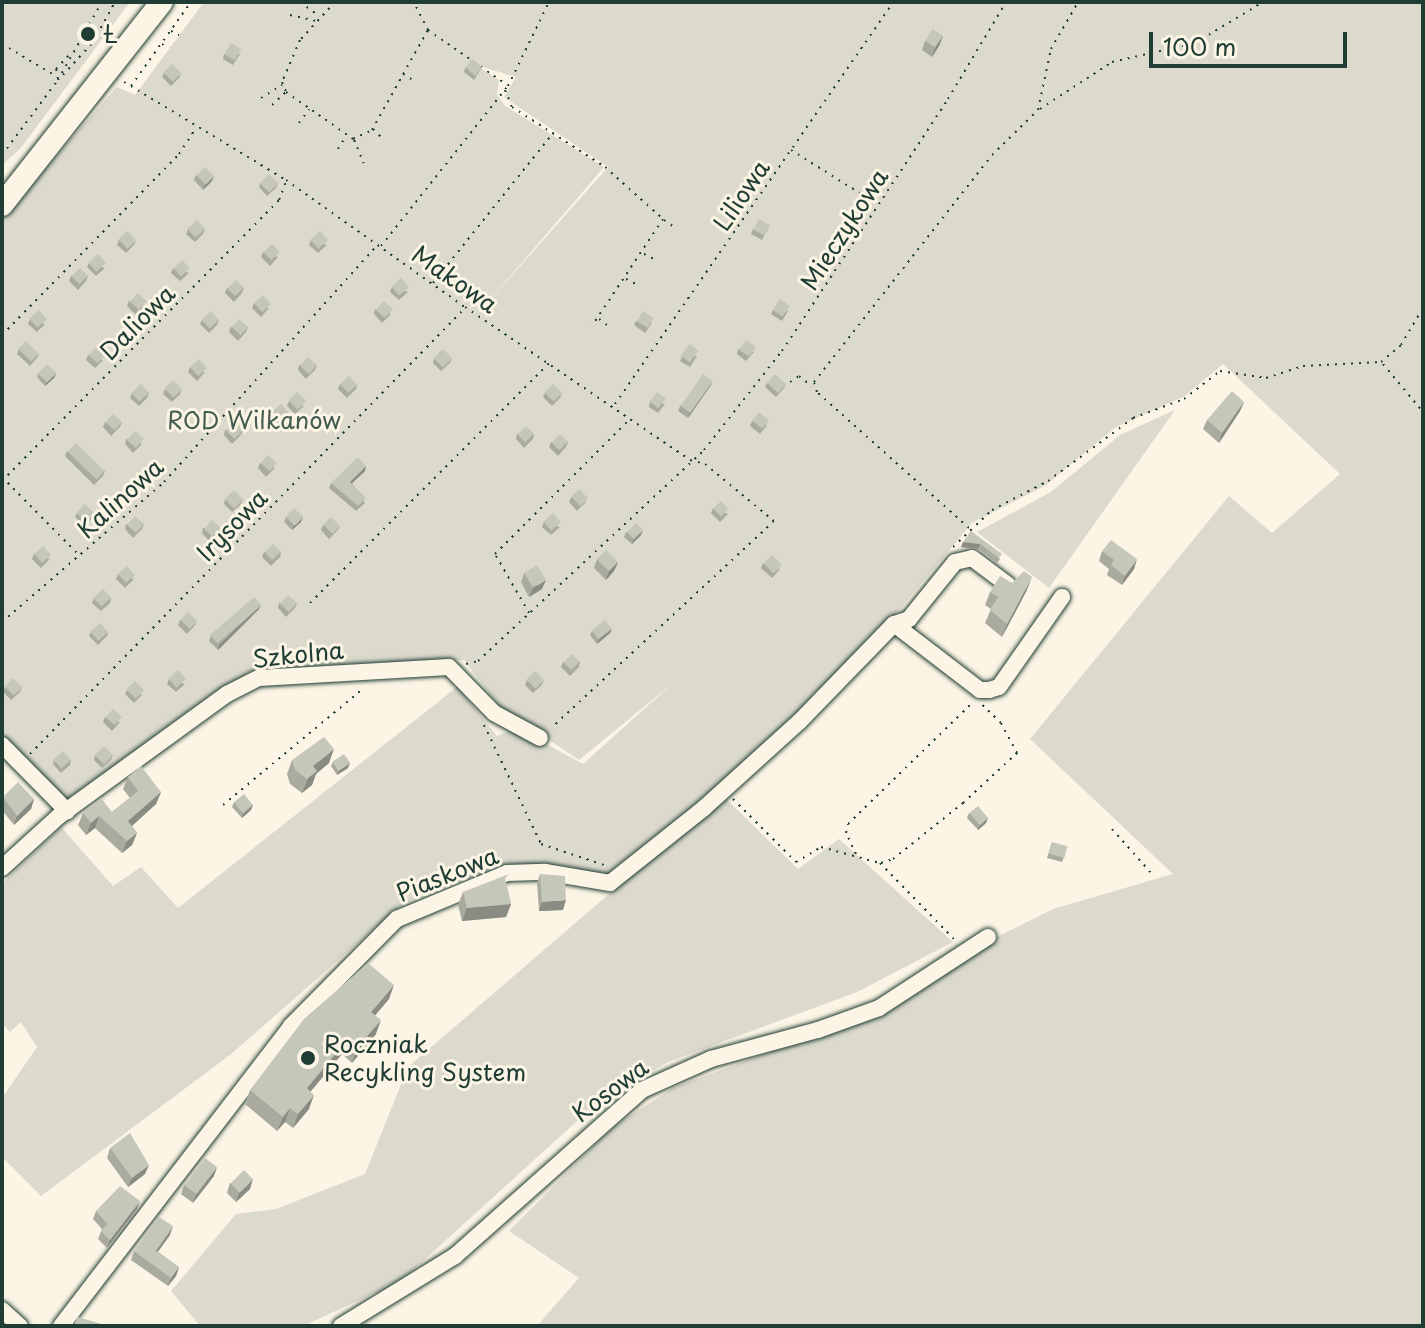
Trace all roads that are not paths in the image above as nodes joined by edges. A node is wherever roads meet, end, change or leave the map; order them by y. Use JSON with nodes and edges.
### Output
{"nodes":[{"id":1,"x":162,"y":2,"type":"edge"},
{"id":2,"x":2,"y":205,"type":"edge"},
{"id":3,"x":1008,"y":585,"type":"edge"},
{"id":4,"x":1062,"y":597,"type":"dead end"},
{"id":5,"x":894,"y":624,"type":"junction"},
{"id":6,"x":540,"y":738,"type":"road end"},
{"id":7,"x":2,"y":745,"type":"edge"},
{"id":8,"x":2,"y":759,"type":"edge"},
{"id":9,"x":63,"y":814,"type":"junction"},
{"id":10,"x":2,"y":868,"type":"edge"},
{"id":11,"x":988,"y":937,"type":"dead end"},
{"id":12,"x":2,"y":1310,"type":"edge"},
{"id":13,"x":20,"y":1326,"type":"edge"},
{"id":14,"x":61,"y":1326,"type":"edge"},
{"id":15,"x":341,"y":1326,"type":"edge"}],
"edges":[{"from":1,"to":2,"type":"main road"},
{"from":3,"to":5,"type":"street","name":"Piaskowa"},
{"from":4,"to":5,"type":"street"},
{"from":5,"to":14,"type":"street","name":"Piaskowa"},
{"from":6,"to":9,"type":"street","name":"Szkolna"},
{"from":7,"to":9,"type":"street"},
{"from":8,"to":9,"type":"street"},
{"from":9,"to":10,"type":"street","name":"Szkolna"},
{"from":11,"to":15,"type":"street","name":"Kosowa"},
{"from":12,"to":13,"type":"street"}]}
